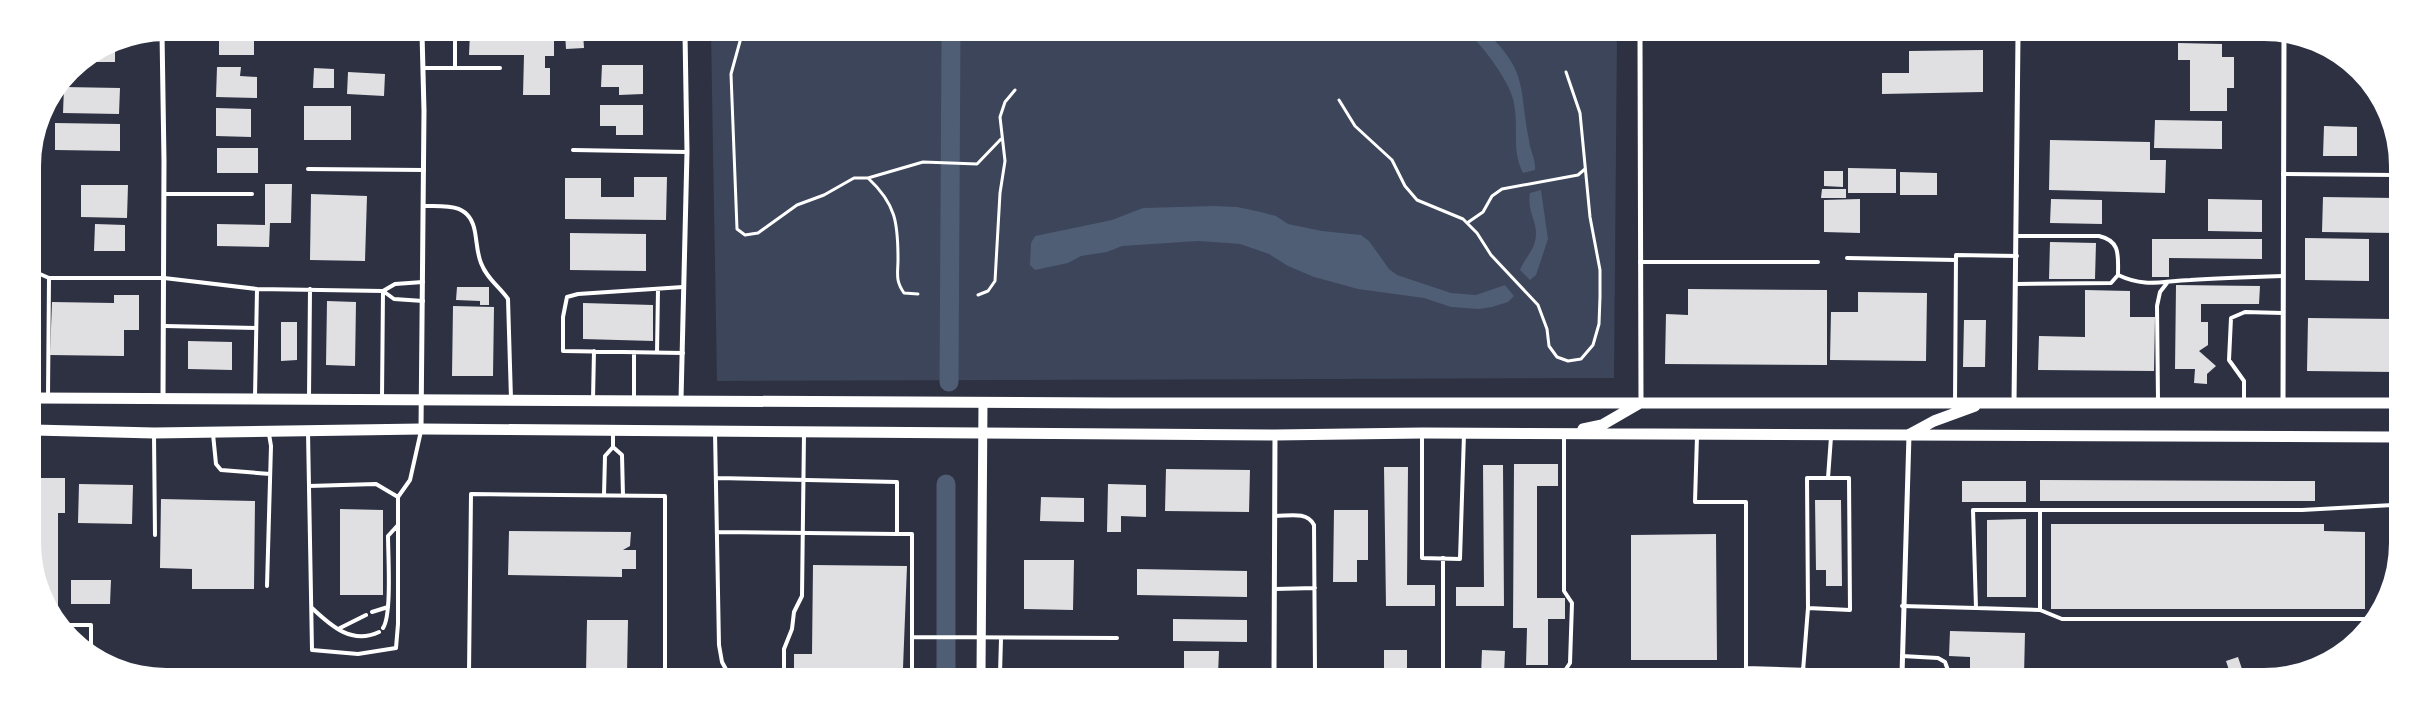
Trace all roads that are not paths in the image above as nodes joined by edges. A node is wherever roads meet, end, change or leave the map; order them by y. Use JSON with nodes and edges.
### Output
{"nodes":[{"id":1,"x":1640,"y":41,"type":"edge"},
{"id":2,"x":2018,"y":41,"type":"edge"},
{"id":3,"x":162,"y":42,"type":"edge"},
{"id":4,"x":422,"y":42,"type":"edge"},
{"id":5,"x":455,"y":42,"type":"edge"},
{"id":6,"x":685,"y":42,"type":"edge"},
{"id":7,"x":2284,"y":43,"type":"edge"},
{"id":8,"x":423,"y":68,"type":"junction"},
{"id":9,"x":455,"y":68,"type":"junction"},
{"id":10,"x":500,"y":68,"type":"dead end"},
{"id":11,"x":573,"y":150,"type":"dead end"},
{"id":12,"x":687,"y":152,"type":"junction"},
{"id":13,"x":308,"y":169,"type":"dead end"},
{"id":14,"x":424,"y":170,"type":"junction"},
{"id":15,"x":2283,"y":174,"type":"junction"},
{"id":16,"x":2389,"y":175,"type":"edge"},
{"id":17,"x":164,"y":194,"type":"junction"},
{"id":18,"x":252,"y":194,"type":"dead end"},
{"id":19,"x":424,"y":206,"type":"junction"},
{"id":20,"x":2017,"y":236,"type":"junction"},
{"id":21,"x":2017,"y":256,"type":"junction"},
{"id":22,"x":1847,"y":258,"type":"dead end"},
{"id":23,"x":1956,"y":260,"type":"junction"},
{"id":24,"x":1640,"y":262,"type":"junction"},
{"id":25,"x":1818,"y":262,"type":"dead end"},
{"id":26,"x":42,"y":274,"type":"edge"},
{"id":27,"x":2118,"y":275,"type":"junction"},
{"id":28,"x":2283,"y":276,"type":"junction"},
{"id":29,"x":49,"y":278,"type":"junction"},
{"id":30,"x":164,"y":278,"type":"junction"},
{"id":31,"x":423,"y":282,"type":"junction"},
{"id":32,"x":2016,"y":284,"type":"junction"},
{"id":33,"x":2167,"y":284,"type":"junction"},
{"id":34,"x":683,"y":287,"type":"junction"},
{"id":35,"x":257,"y":289,"type":"junction"},
{"id":36,"x":310,"y":289,"type":"junction"},
{"id":37,"x":658,"y":289,"type":"junction"},
{"id":38,"x":383,"y":291,"type":"junction"},
{"id":39,"x":423,"y":301,"type":"junction"},
{"id":40,"x":2284,"y":313,"type":"junction"},
{"id":41,"x":165,"y":326,"type":"junction"},
{"id":42,"x":256,"y":328,"type":"junction"},
{"id":43,"x":594,"y":352,"type":"junction"},
{"id":44,"x":634,"y":352,"type":"junction"},
{"id":45,"x":656,"y":352,"type":"junction"},
{"id":46,"x":683,"y":353,"type":"junction"},
{"id":47,"x":41,"y":398,"type":"edge"},
{"id":48,"x":48,"y":398,"type":"junction"},
{"id":49,"x":164,"y":398,"type":"junction"},
{"id":50,"x":255,"y":399,"type":"junction"},
{"id":51,"x":309,"y":399,"type":"junction"},
{"id":52,"x":382,"y":399,"type":"junction"},
{"id":53,"x":422,"y":399,"type":"junction"},
{"id":54,"x":510,"y":400,"type":"junction"},
{"id":55,"x":592,"y":401,"type":"junction"},
{"id":56,"x":634,"y":401,"type":"junction"},
{"id":57,"x":681,"y":401,"type":"junction"},
{"id":58,"x":983,"y":402,"type":"junction"},
{"id":59,"x":1641,"y":403,"type":"junction"},
{"id":60,"x":1955,"y":403,"type":"junction"},
{"id":61,"x":1984,"y":403,"type":"junction"},
{"id":62,"x":2014,"y":403,"type":"junction"},
{"id":63,"x":2158,"y":403,"type":"junction"},
{"id":64,"x":2244,"y":403,"type":"junction"},
{"id":65,"x":2283,"y":403,"type":"junction"},
{"id":66,"x":2389,"y":403,"type":"edge"},
{"id":67,"x":41,"y":430,"type":"edge"},
{"id":68,"x":421,"y":430,"type":"junction"},
{"id":69,"x":212,"y":432,"type":"junction"},
{"id":70,"x":269,"y":432,"type":"junction"},
{"id":71,"x":308,"y":432,"type":"junction"},
{"id":72,"x":613,"y":432,"type":"junction"},
{"id":73,"x":715,"y":432,"type":"junction"},
{"id":74,"x":804,"y":432,"type":"junction"},
{"id":75,"x":154,"y":433,"type":"junction"},
{"id":76,"x":1422,"y":433,"type":"junction"},
{"id":77,"x":982,"y":434,"type":"junction"},
{"id":78,"x":1464,"y":434,"type":"junction"},
{"id":79,"x":1564,"y":434,"type":"junction"},
{"id":80,"x":1697,"y":434,"type":"junction"},
{"id":81,"x":1831,"y":435,"type":"junction"},
{"id":82,"x":1909,"y":435,"type":"junction"},
{"id":83,"x":1275,"y":436,"type":"junction"},
{"id":84,"x":2389,"y":437,"type":"edge"},
{"id":85,"x":613,"y":447,"type":"junction"},
{"id":86,"x":270,"y":474,"type":"junction"},
{"id":87,"x":717,"y":478,"type":"junction"},
{"id":88,"x":1828,"y":478,"type":"junction"},
{"id":89,"x":803,"y":480,"type":"junction"},
{"id":90,"x":309,"y":486,"type":"junction"},
{"id":91,"x":604,"y":495,"type":"junction"},
{"id":92,"x":623,"y":496,"type":"junction"},
{"id":93,"x":398,"y":497,"type":"junction"},
{"id":94,"x":2389,"y":506,"type":"edge"},
{"id":95,"x":2040,"y":510,"type":"junction"},
{"id":96,"x":1275,"y":516,"type":"junction"},
{"id":97,"x":398,"y":525,"type":"junction"},
{"id":98,"x":717,"y":532,"type":"junction"},
{"id":99,"x":803,"y":532,"type":"junction"},
{"id":100,"x":897,"y":534,"type":"junction"},
{"id":101,"x":155,"y":535,"type":"dead end"},
{"id":102,"x":1443,"y":558,"type":"junction"},
{"id":103,"x":267,"y":586,"type":"dead end"},
{"id":104,"x":1315,"y":588,"type":"junction"},
{"id":105,"x":1275,"y":589,"type":"junction"},
{"id":106,"x":1902,"y":606,"type":"junction"},
{"id":107,"x":388,"y":607,"type":"junction"},
{"id":108,"x":312,"y":608,"type":"junction"},
{"id":109,"x":1808,"y":608,"type":"junction"},
{"id":110,"x":1976,"y":608,"type":"junction"},
{"id":111,"x":2040,"y":610,"type":"junction"},
{"id":112,"x":372,"y":612,"type":"dead end"},
{"id":113,"x":366,"y":615,"type":"dead end"},
{"id":114,"x":2362,"y":620,"type":"edge"},
{"id":115,"x":72,"y":625,"type":"edge"},
{"id":116,"x":340,"y":628,"type":"junction"},
{"id":117,"x":384,"y":628,"type":"dead end"},
{"id":118,"x":379,"y":632,"type":"dead end"},
{"id":119,"x":913,"y":637,"type":"junction"},
{"id":120,"x":1117,"y":638,"type":"dead end"},
{"id":121,"x":982,"y":639,"type":"junction"},
{"id":122,"x":1001,"y":639,"type":"junction"},
{"id":123,"x":91,"y":642,"type":"edge"},
{"id":124,"x":1902,"y":656,"type":"junction"},
{"id":125,"x":1274,"y":667,"type":"edge"},
{"id":126,"x":1315,"y":667,"type":"edge"},
{"id":127,"x":1443,"y":667,"type":"edge"},
{"id":128,"x":1567,"y":667,"type":"edge"},
{"id":129,"x":1803,"y":667,"type":"edge"},
{"id":130,"x":1902,"y":667,"type":"edge"},
{"id":131,"x":1947,"y":667,"type":"edge"},
{"id":132,"x":469,"y":668,"type":"edge"},
{"id":133,"x":665,"y":668,"type":"edge"},
{"id":134,"x":725,"y":668,"type":"edge"},
{"id":135,"x":784,"y":668,"type":"edge"},
{"id":136,"x":912,"y":668,"type":"edge"},
{"id":137,"x":981,"y":668,"type":"edge"},
{"id":138,"x":1000,"y":668,"type":"edge"},
{"id":139,"x":1746,"y":668,"type":"edge"}],
"edges":[{"from":1,"to":24,"type":"street"},
{"from":2,"to":20,"type":"street"},
{"from":3,"to":17,"type":"street"},
{"from":4,"to":8,"type":"street"},
{"from":5,"to":9,"type":"lane"},
{"from":6,"to":12,"type":"street"},
{"from":7,"to":15,"type":"street"},
{"from":8,"to":9,"type":"lane"},
{"from":8,"to":14,"type":"street"},
{"from":9,"to":10,"type":"lane"},
{"from":11,"to":12,"type":"lane"},
{"from":12,"to":34,"type":"street"},
{"from":13,"to":14,"type":"lane"},
{"from":14,"to":19,"type":"street"},
{"from":15,"to":16,"type":"lane"},
{"from":15,"to":28,"type":"street"},
{"from":17,"to":18,"type":"lane"},
{"from":17,"to":30,"type":"street"},
{"from":19,"to":31,"type":"street"},
{"from":19,"to":54,"type":"lane"},
{"from":20,"to":21,"type":"street"},
{"from":20,"to":27,"type":"lane"},
{"from":21,"to":23,"type":"lane"},
{"from":21,"to":32,"type":"street"},
{"from":22,"to":23,"type":"lane"},
{"from":23,"to":60,"type":"lane"},
{"from":24,"to":25,"type":"lane"},
{"from":24,"to":59,"type":"street"},
{"from":26,"to":29,"type":"lane"},
{"from":27,"to":32,"type":"lane"},
{"from":27,"to":33,"type":"lane"},
{"from":28,"to":33,"type":"lane"},
{"from":28,"to":40,"type":"street"},
{"from":29,"to":30,"type":"lane"},
{"from":29,"to":48,"type":"lane"},
{"from":30,"to":35,"type":"lane"},
{"from":30,"to":41,"type":"street"},
{"from":31,"to":38,"type":"lane"},
{"from":31,"to":39,"type":"street"},
{"from":32,"to":62,"type":"street"},
{"from":33,"to":63,"type":"lane"},
{"from":34,"to":37,"type":"lane"},
{"from":34,"to":46,"type":"street"},
{"from":35,"to":36,"type":"lane"},
{"from":35,"to":42,"type":"lane"},
{"from":36,"to":38,"type":"lane"},
{"from":36,"to":51,"type":"lane"},
{"from":37,"to":43,"type":"lane"},
{"from":37,"to":45,"type":"lane"},
{"from":38,"to":39,"type":"lane"},
{"from":38,"to":52,"type":"lane"},
{"from":39,"to":53,"type":"street"},
{"from":40,"to":64,"type":"lane"},
{"from":40,"to":65,"type":"street"},
{"from":41,"to":42,"type":"lane"},
{"from":41,"to":49,"type":"street"},
{"from":42,"to":50,"type":"lane"},
{"from":43,"to":44,"type":"lane"},
{"from":43,"to":55,"type":"lane"},
{"from":44,"to":45,"type":"lane"},
{"from":44,"to":56,"type":"lane"},
{"from":45,"to":46,"type":"lane"},
{"from":46,"to":57,"type":"street"},
{"from":47,"to":48,"type":"main road"},
{"from":48,"to":49,"type":"main road"},
{"from":49,"to":50,"type":"main road"},
{"from":50,"to":51,"type":"main road"},
{"from":51,"to":52,"type":"main road"},
{"from":52,"to":53,"type":"main road"},
{"from":53,"to":54,"type":"main road"},
{"from":53,"to":68,"type":"street"},
{"from":54,"to":55,"type":"main road"},
{"from":55,"to":56,"type":"main road"},
{"from":56,"to":57,"type":"main road"},
{"from":57,"to":58,"type":"main road"},
{"from":58,"to":59,"type":"main road"},
{"from":58,"to":77,"type":"street"},
{"from":59,"to":60,"type":"main road"},
{"from":59,"to":79,"type":"main road"},
{"from":60,"to":61,"type":"main road"},
{"from":61,"to":62,"type":"main road"},
{"from":61,"to":82,"type":"main road"},
{"from":62,"to":63,"type":"main road"},
{"from":63,"to":64,"type":"main road"},
{"from":64,"to":65,"type":"main road"},
{"from":65,"to":66,"type":"main road"},
{"from":67,"to":75,"type":"main road"},
{"from":68,"to":71,"type":"main road"},
{"from":68,"to":72,"type":"main road"},
{"from":68,"to":93,"type":"lane"},
{"from":69,"to":70,"type":"main road"},
{"from":69,"to":75,"type":"main road"},
{"from":69,"to":86,"type":"lane"},
{"from":70,"to":71,"type":"main road"},
{"from":70,"to":86,"type":"lane"},
{"from":71,"to":90,"type":"lane"},
{"from":72,"to":73,"type":"main road"},
{"from":72,"to":85,"type":"lane"},
{"from":73,"to":74,"type":"main road"},
{"from":73,"to":87,"type":"lane"},
{"from":74,"to":77,"type":"main road"},
{"from":74,"to":89,"type":"lane"},
{"from":75,"to":101,"type":"lane"},
{"from":76,"to":78,"type":"main road"},
{"from":76,"to":83,"type":"main road"},
{"from":76,"to":102,"type":"lane"},
{"from":77,"to":83,"type":"main road"},
{"from":77,"to":121,"type":"street"},
{"from":78,"to":79,"type":"main road"},
{"from":78,"to":102,"type":"lane"},
{"from":79,"to":80,"type":"main road"},
{"from":79,"to":128,"type":"lane"},
{"from":80,"to":81,"type":"main road"},
{"from":80,"to":139,"type":"lane"},
{"from":81,"to":82,"type":"main road"},
{"from":81,"to":88,"type":"lane"},
{"from":82,"to":84,"type":"main road"},
{"from":82,"to":106,"type":"street"},
{"from":83,"to":96,"type":"street"},
{"from":85,"to":91,"type":"lane"},
{"from":85,"to":92,"type":"lane"},
{"from":86,"to":103,"type":"lane"},
{"from":87,"to":89,"type":"lane"},
{"from":87,"to":98,"type":"lane"},
{"from":88,"to":109,"type":"lane"},
{"from":88,"to":109,"type":"lane"},
{"from":89,"to":99,"type":"lane"},
{"from":89,"to":100,"type":"lane"},
{"from":90,"to":93,"type":"lane"},
{"from":90,"to":108,"type":"lane"},
{"from":91,"to":92,"type":"lane"},
{"from":91,"to":132,"type":"lane"},
{"from":92,"to":133,"type":"lane"},
{"from":93,"to":97,"type":"lane"},
{"from":94,"to":95,"type":"lane"},
{"from":95,"to":110,"type":"lane"},
{"from":95,"to":111,"type":"lane"},
{"from":96,"to":104,"type":"lane"},
{"from":96,"to":105,"type":"street"},
{"from":97,"to":107,"type":"lane"},
{"from":97,"to":108,"type":"lane"},
{"from":98,"to":99,"type":"lane"},
{"from":98,"to":134,"type":"lane"},
{"from":99,"to":100,"type":"lane"},
{"from":99,"to":135,"type":"lane"},
{"from":100,"to":119,"type":"lane"},
{"from":102,"to":127,"type":"lane"},
{"from":104,"to":105,"type":"lane"},
{"from":104,"to":126,"type":"lane"},
{"from":105,"to":125,"type":"street"},
{"from":106,"to":110,"type":"lane"},
{"from":106,"to":124,"type":"street"},
{"from":107,"to":112,"type":"lane"},
{"from":107,"to":117,"type":"lane"},
{"from":108,"to":116,"type":"lane"},
{"from":109,"to":129,"type":"lane"},
{"from":110,"to":111,"type":"lane"},
{"from":111,"to":114,"type":"lane"},
{"from":113,"to":116,"type":"lane"},
{"from":115,"to":123,"type":"lane"},
{"from":116,"to":118,"type":"lane"},
{"from":119,"to":121,"type":"lane"},
{"from":119,"to":136,"type":"lane"},
{"from":120,"to":122,"type":"lane"},
{"from":121,"to":122,"type":"lane"},
{"from":121,"to":137,"type":"street"},
{"from":122,"to":138,"type":"lane"},
{"from":124,"to":130,"type":"street"},
{"from":124,"to":131,"type":"lane"}]}
